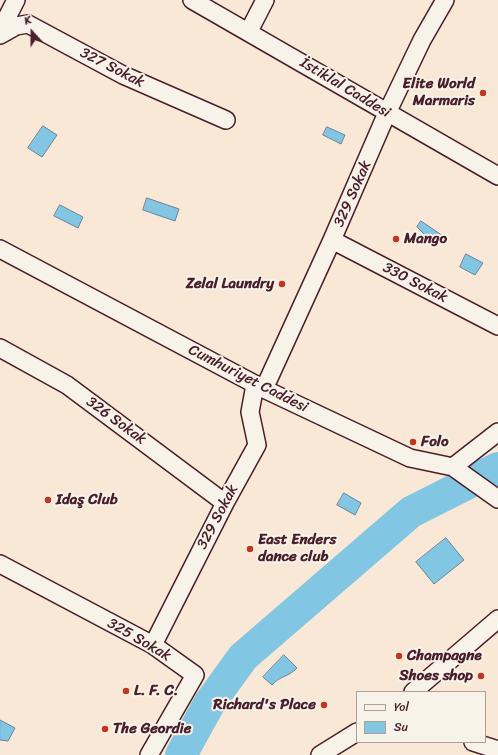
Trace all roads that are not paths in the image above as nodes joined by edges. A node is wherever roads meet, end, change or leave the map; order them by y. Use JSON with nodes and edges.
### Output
{"nodes":[{"id":1,"x":16,"y":0,"type":"edge"},
{"id":2,"x":192,"y":0,"type":"edge"},
{"id":3,"x":265,"y":0,"type":"edge"},
{"id":4,"x":445,"y":0,"type":"edge"},
{"id":5,"x":0,"y":31,"type":"edge"},
{"id":6,"x":249,"y":31,"type":"junction"},
{"id":7,"x":0,"y":35,"type":"edge"},
{"id":8,"x":387,"y":113,"type":"junction"},
{"id":9,"x":226,"y":120,"type":"dead end"},
{"id":10,"x":498,"y":176,"type":"edge"},
{"id":11,"x":332,"y":240,"type":"junction"},
{"id":12,"x":0,"y":249,"type":"edge"},
{"id":13,"x":498,"y":326,"type":"edge"},
{"id":14,"x":0,"y":348,"type":"edge"},
{"id":15,"x":260,"y":387,"type":"junction"},
{"id":16,"x":498,"y":432,"type":"edge"},
{"id":17,"x":453,"y":467,"type":"junction"},
{"id":18,"x":497,"y":499,"type":"edge"},
{"id":19,"x":225,"y":503,"type":"junction"},
{"id":20,"x":0,"y":564,"type":"edge"},
{"id":21,"x":498,"y":620,"type":"edge"},
{"id":22,"x":153,"y":645,"type":"junction"},
{"id":23,"x":413,"y":691,"type":"edge"},
{"id":24,"x":356,"y":733,"type":"edge"},
{"id":25,"x":476,"y":743,"type":"edge"},
{"id":26,"x":498,"y":750,"type":"edge"},
{"id":27,"x":149,"y":755,"type":"edge"},
{"id":28,"x":320,"y":755,"type":"edge"}],
"edges":[{"from":1,"to":5,"type":"street"},
{"from":2,"to":6,"type":"street","name":"İstiklal Caddesi"},
{"from":3,"to":6,"type":"street"},
{"from":4,"to":8,"type":"street","name":"329 Sokak"},
{"from":6,"to":8,"type":"street","name":"İstiklal Caddesi"},
{"from":7,"to":9,"type":"street","name":"327 Sokak"},
{"from":8,"to":10,"type":"street","name":"İstiklal Caddesi"},
{"from":8,"to":11,"type":"street","name":"329 Sokak"},
{"from":11,"to":13,"type":"street","name":"330 Sokak"},
{"from":11,"to":15,"type":"street","name":"329 Sokak"},
{"from":12,"to":15,"type":"street","name":"Cumhuriyet Caddesi"},
{"from":14,"to":19,"type":"street","name":"326 Sokak"},
{"from":15,"to":17,"type":"street","name":"Cumhuriyet Caddesi"},
{"from":15,"to":19,"type":"street","name":"329 Sokak"},
{"from":16,"to":17,"type":"street"},
{"from":17,"to":18,"type":"street","name":"Cumhuriyet Caddesi"},
{"from":19,"to":22,"type":"street","name":"329 Sokak"},
{"from":20,"to":22,"type":"street","name":"325 Sokak"},
{"from":21,"to":23,"type":"street"},
{"from":22,"to":27,"type":"street","name":"325 Sokak"},
{"from":24,"to":28,"type":"street"},
{"from":25,"to":26,"type":"street"}]}
